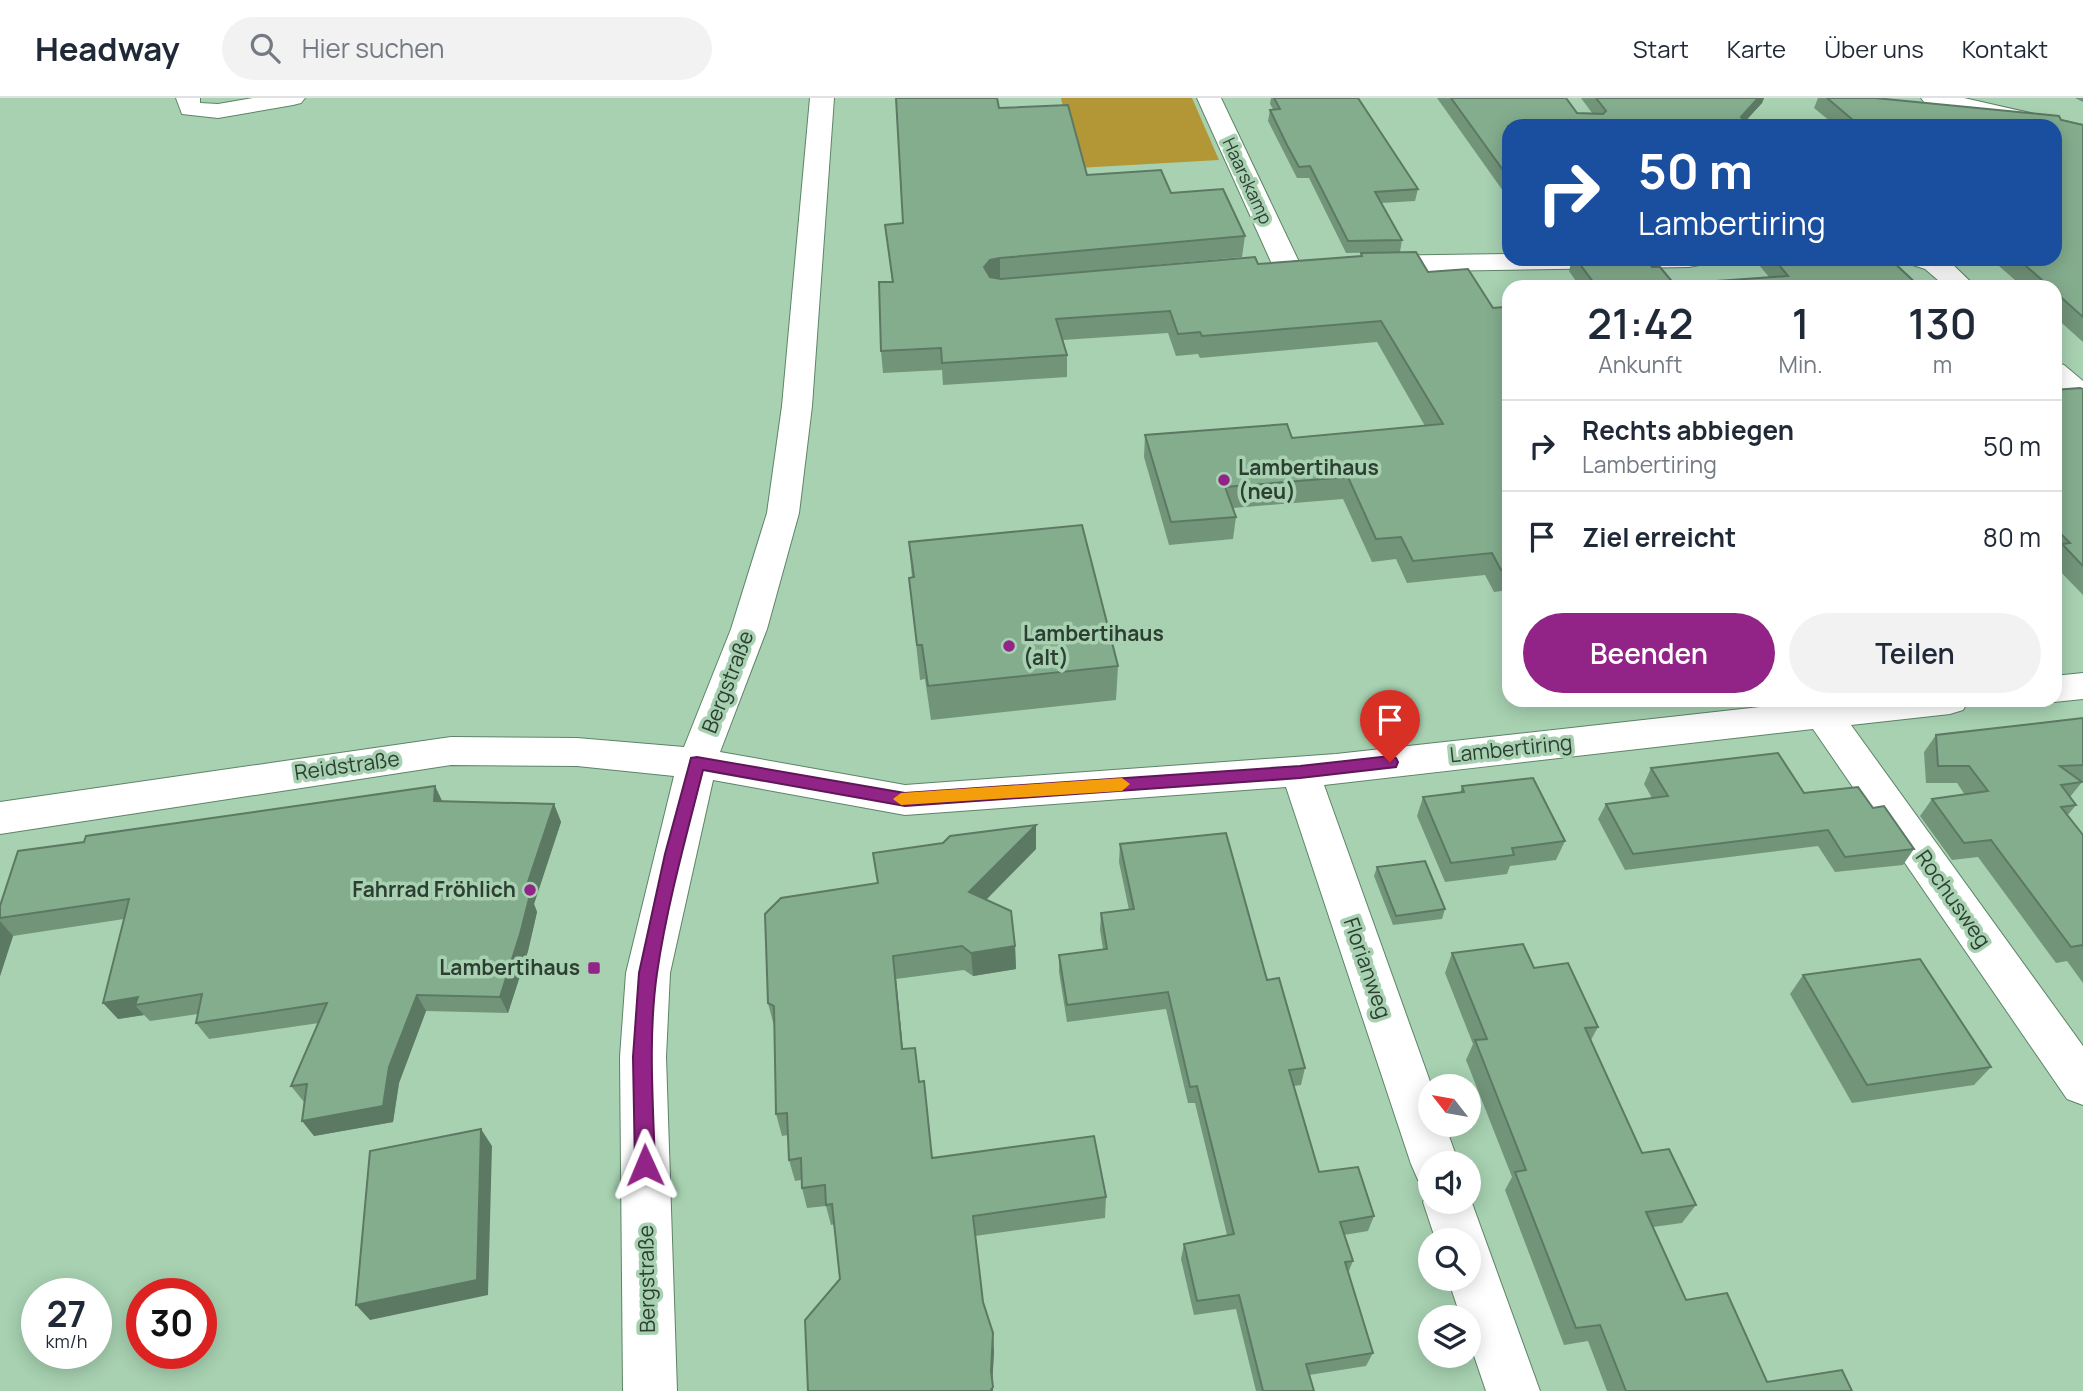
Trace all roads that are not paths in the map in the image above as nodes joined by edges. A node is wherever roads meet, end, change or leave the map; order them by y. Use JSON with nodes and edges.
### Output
{"nodes":[{"id":1,"x":188,"y":98,"type":"edge"},
{"id":2,"x":293,"y":98,"type":"edge"},
{"id":3,"x":822,"y":98,"type":"edge"},
{"id":4,"x":1209,"y":98,"type":"edge"},
{"id":5,"x":1933,"y":98,"type":"edge"},
{"id":6,"x":2026,"y":119,"type":"edge"},
{"id":7,"x":2062,"y":127,"type":"edge"},
{"id":8,"x":2083,"y":132,"type":"edge"},
{"id":9,"x":1502,"y":263,"type":"edge"},
{"id":10,"x":1286,"y":264,"type":"junction"},
{"id":11,"x":1314,"y":264,"type":"edge"},
{"id":12,"x":1342,"y":264,"type":"edge"},
{"id":13,"x":1935,"y":266,"type":"edge"},
{"id":14,"x":1259,"y":267,"type":"edge"},
{"id":15,"x":1953,"y":280,"type":"edge"},
{"id":16,"x":2062,"y":378,"type":"edge"},
{"id":17,"x":2083,"y":397,"type":"edge"},
{"id":18,"x":2083,"y":686,"type":"edge"},
{"id":19,"x":2062,"y":688,"type":"edge"},
{"id":20,"x":1818,"y":707,"type":"edge"},
{"id":21,"x":697,"y":763,"type":"junction"},
{"id":22,"x":1300,"y":772,"type":"junction"},
{"id":23,"x":0,"y":818,"type":"edge"},
{"id":24,"x":2083,"y":1084,"type":"edge"},
{"id":25,"x":1430,"y":1151,"type":"edge"},
{"id":26,"x":1478,"y":1291,"type":"edge"},
{"id":27,"x":650,"y":1391,"type":"edge"},
{"id":28,"x":1513,"y":1391,"type":"edge"}],
"edges":[{"from":1,"to":2,"type":"street"},
{"from":3,"to":21,"type":"street","name":"Bergstraße"},
{"from":4,"to":10,"type":"street","name":"Haarskamp"},
{"from":5,"to":6,"type":"street"},
{"from":7,"to":8,"type":"street"},
{"from":9,"to":12,"type":"street"},
{"from":10,"to":11,"type":"street"},
{"from":10,"to":14,"type":"street"},
{"from":13,"to":15,"type":"street"},
{"from":16,"to":17,"type":"street"},
{"from":18,"to":19,"type":"street"},
{"from":20,"to":22,"type":"street","name":"Lambertiring"},
{"from":20,"to":24,"type":"street","name":"Rochusweg"},
{"from":21,"to":22,"type":"street","name":"Lambertiring"},
{"from":21,"to":23,"type":"street","name":"Reidstraße"},
{"from":21,"to":27,"type":"street","name":"Bergstraße"},
{"from":22,"to":25,"type":"street","name":"Florianweg"},
{"from":26,"to":28,"type":"street"}]}
